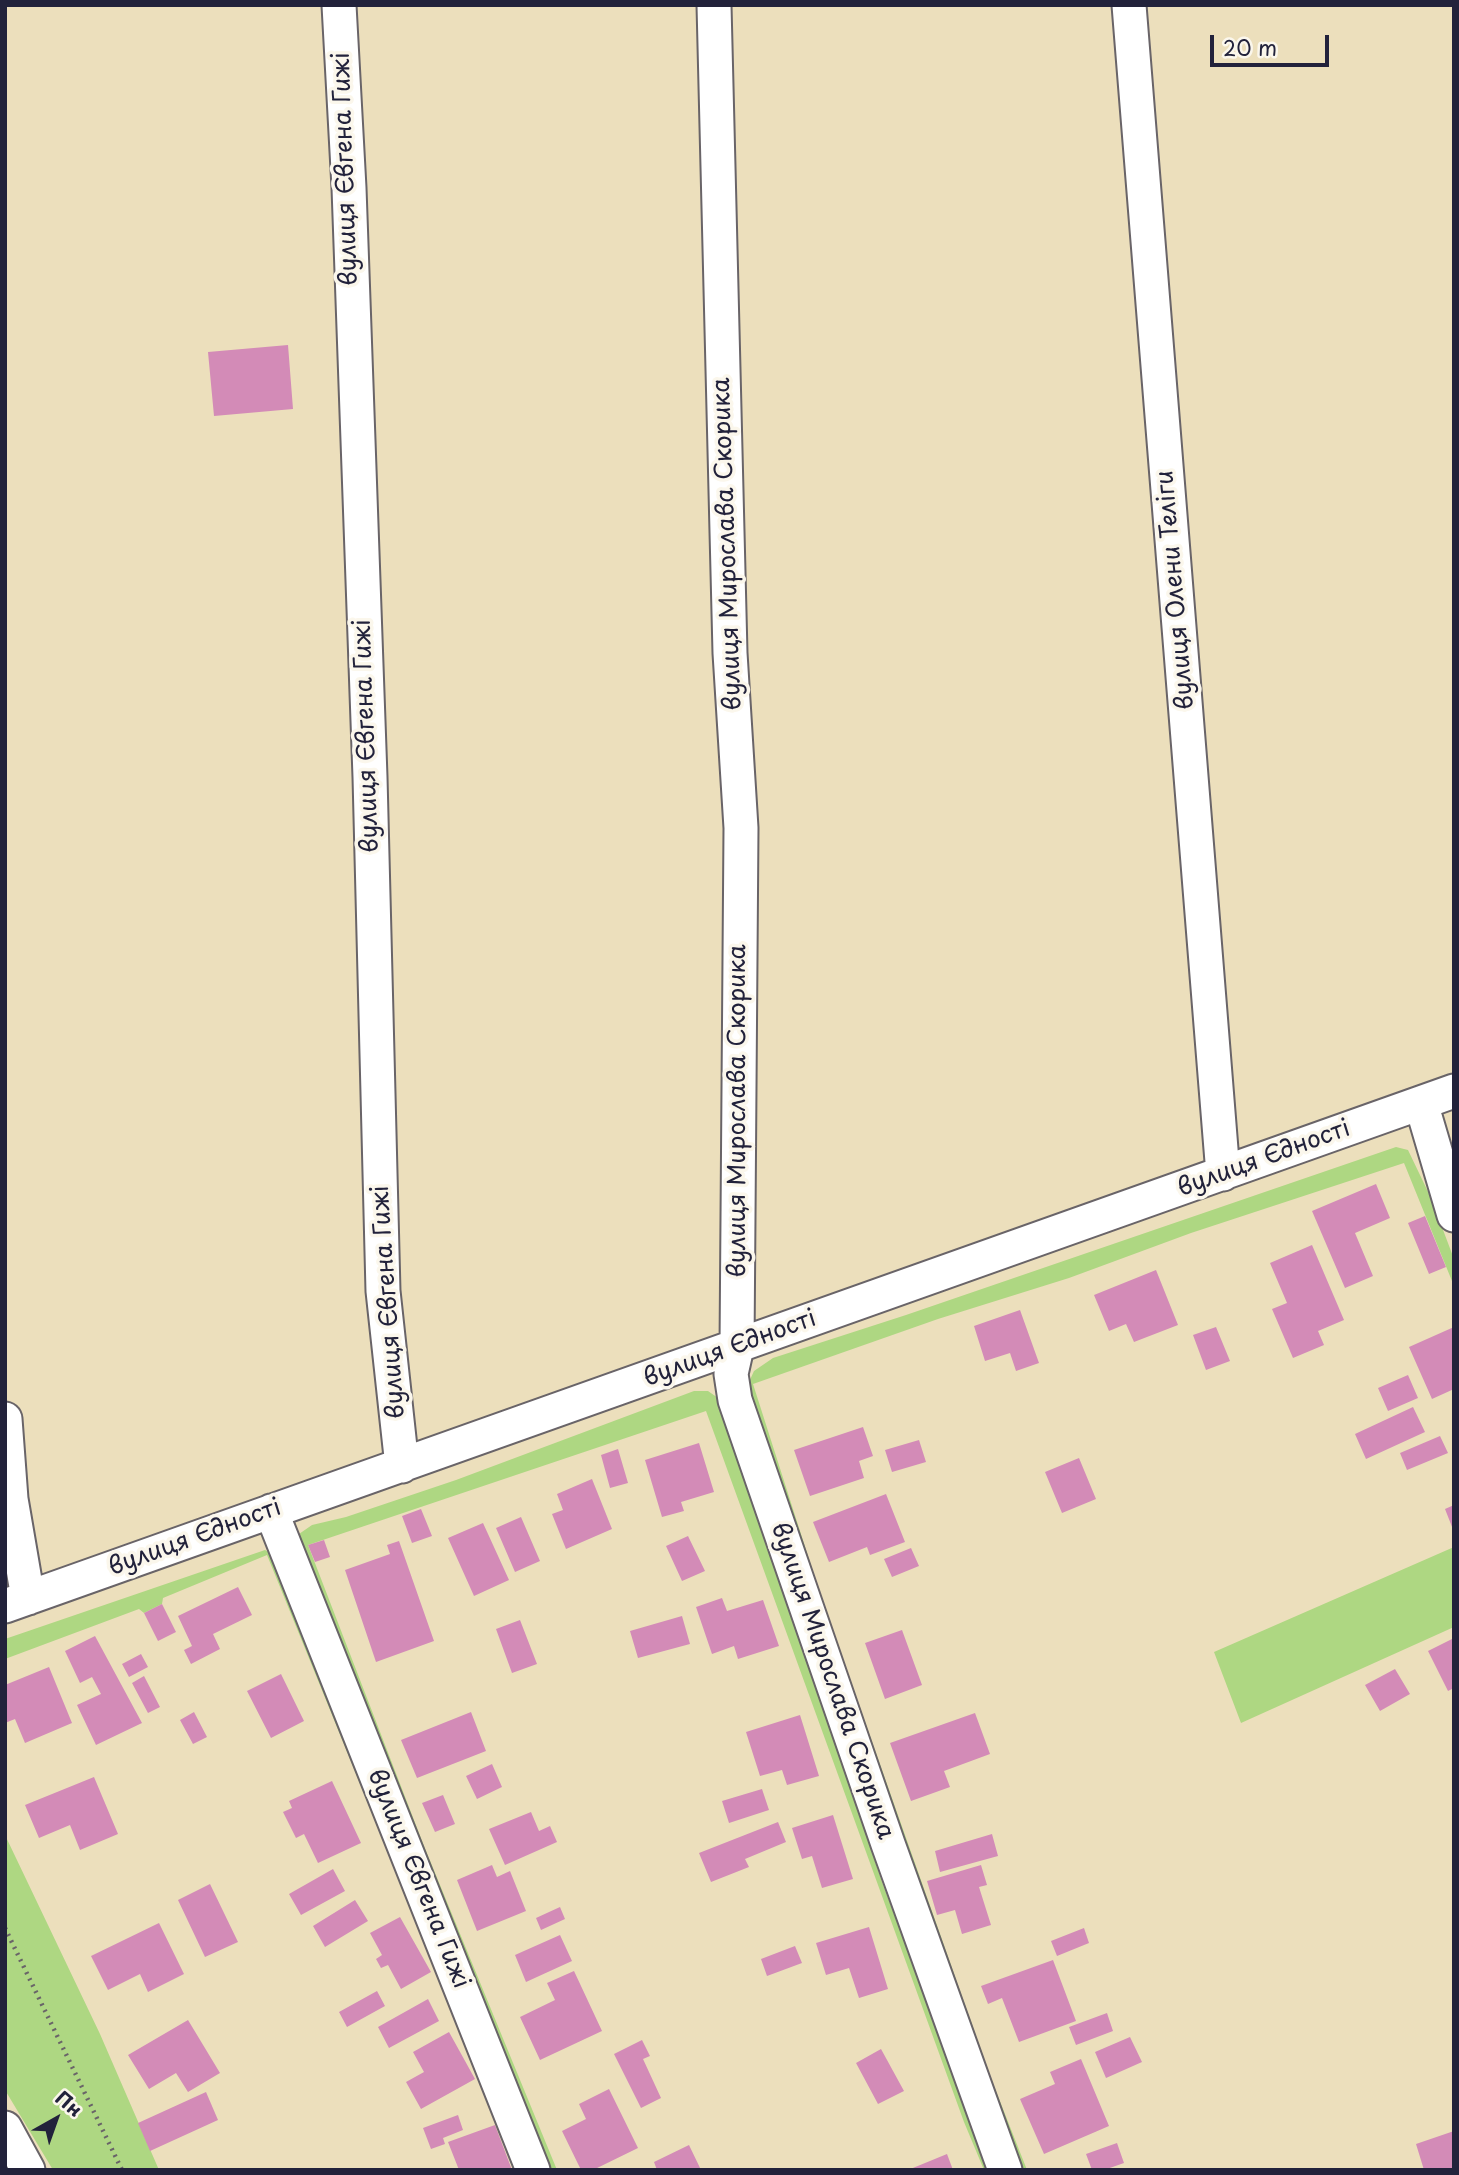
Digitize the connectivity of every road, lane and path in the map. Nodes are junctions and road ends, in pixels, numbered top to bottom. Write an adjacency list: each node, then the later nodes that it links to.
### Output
1 (339, 5): 10 (street, вулиця Євгена Гижі)
2 (714, 5): 8 (street, вулиця Мирослава Скорика)
3 (1129, 5): 6 (street, вулиця Олени Теліги)
4 (1454, 1091): 5 (street, вулиця Єдності)
5 (1421, 1103): 6 (street, вулиця Єдності); 7 (street)
6 (1223, 1174): 8 (street, вулиця Єдності)
7 (1454, 1215)
8 (737, 1347): 10 (street, вулиця Єдності); 18 (street, вулиця Мирослава Скорика)
9 (5, 1419): 12 (street)
10 (402, 1466): 11 (street, вулиця Єдності)
11 (271, 1511): 12 (street, вулиця Єдності); 17 (street, вулиця Євгена Гижі)
12 (17, 1602)
13 (5, 1928): 16 (path)
14 (5, 2128): 15 (street)
15 (28, 2170)
16 (122, 2170)
17 (533, 2170)
18 (1005, 2170)

